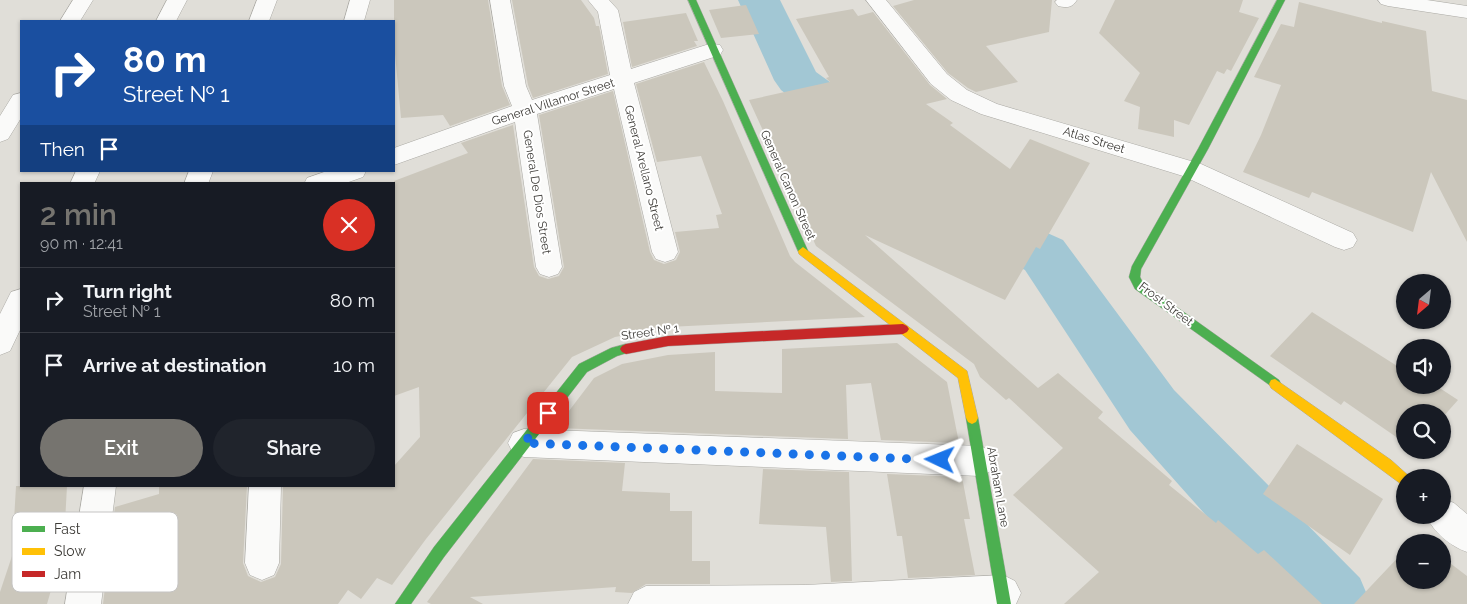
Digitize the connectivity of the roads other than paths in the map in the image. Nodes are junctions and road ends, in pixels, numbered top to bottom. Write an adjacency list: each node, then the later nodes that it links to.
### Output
1 (83, 0): 12 (street)
2 (177, 0): 13 (street)
3 (267, 0): 14 (street)
4 (360, 0): 15 (street)
5 (500, 0): 19 (street, General De Dios Street)
6 (598, 0): 17 (street, General Arellano Street)
7 (692, 0): 16 (street, General Canon Street)
8 (876, 0): 22 (street, Atlas Street)
9 (1281, 0): 22 (street, Frost Street)
10 (1388, 0): 11 (street)
11 (1467, 12)
12 (71, 20)
13 (167, 20)
14 (259, 20)
15 (354, 20)
16 (713, 50): 17 (street, General Villamor Street); 31 (street, General Canon Street)
17 (622, 80): 19 (street, General Villamor Street); 26 (street, General Arellano Street)
18 (20, 102): 20 (street)
19 (525, 110): 21 (street, General Villamor Street); 27 (street, General De Dios Street)
20 (0, 134)
21 (395, 157)
22 (1192, 170): 25 (street, Atlas Street); 36 (street, Frost Street)
23 (351, 172): 24 (street)
24 (322, 182)
25 (1344, 240)
26 (665, 252)
27 (549, 267)
28 (20, 288): 29 (street)
29 (0, 295)
30 (20, 302): 32 (street)
31 (903, 329): 33 (street, General Canon Street); 34 (street, Street № 1)
32 (0, 343)
33 (963, 375): 35 (street, Abraham Lane)
34 (524, 443): 35 (street); 44 (street, Street № 1)
35 (980, 461): 43 (street, Abraham Lane)
36 (1396, 473)
37 (100, 487): 39 (street)
38 (265, 487): 42 (street)
39 (96, 512)
40 (1451, 522): 41 (street)
41 (1467, 536)
42 (262, 563)
43 (1004, 598): 45 (street)
44 (402, 604)
45 (646, 604)

